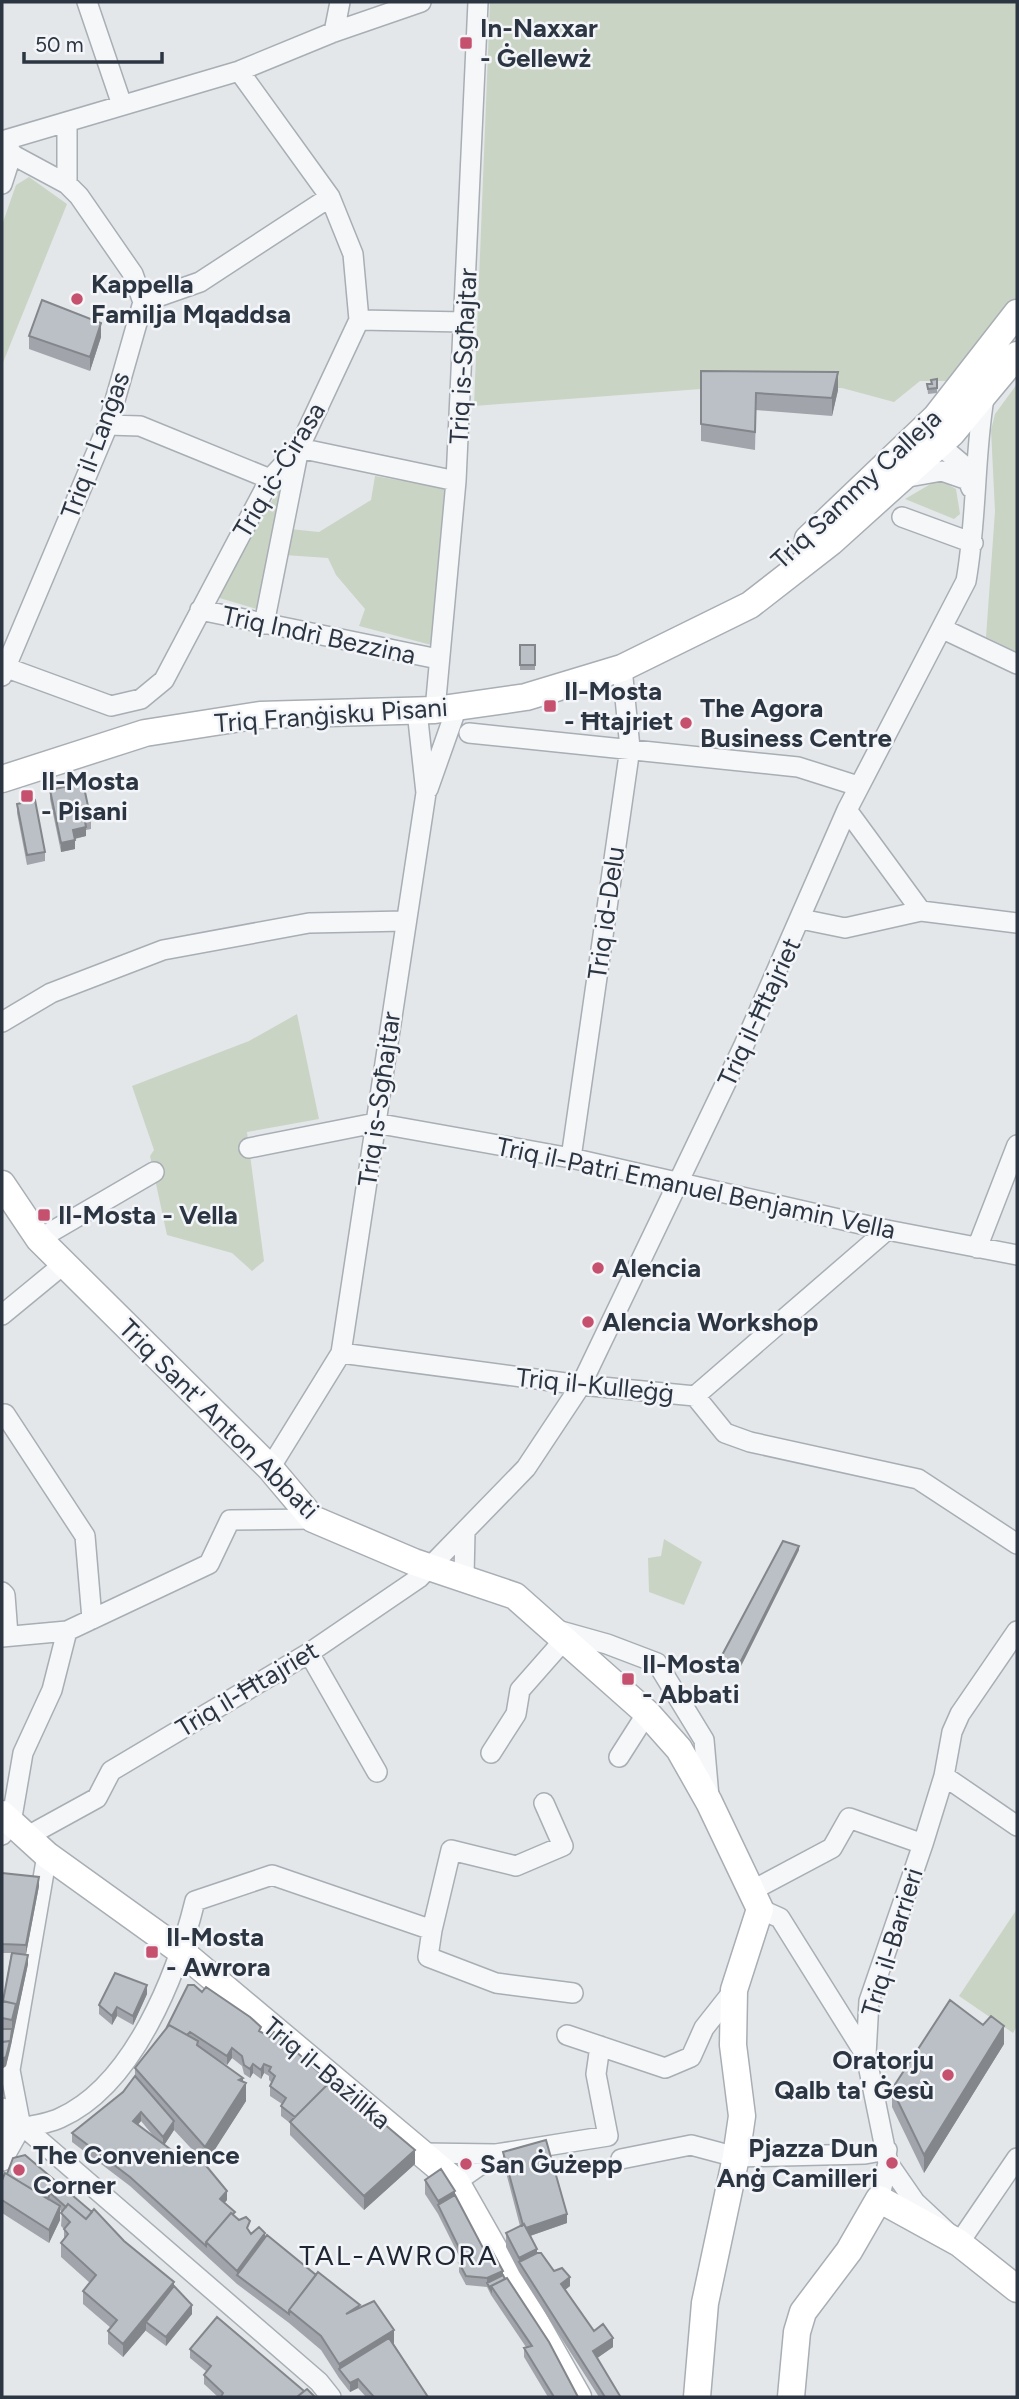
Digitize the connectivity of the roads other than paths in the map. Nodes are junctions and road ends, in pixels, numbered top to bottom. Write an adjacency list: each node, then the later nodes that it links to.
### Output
1 (87, 2): 7 (street)
2 (340, 2): 5 (street)
3 (421, 2): 5 (street)
4 (478, 2): 16 (street, Triq is-Sgħajtar)
5 (334, 32): 6 (street)
6 (239, 71): 7 (street); 12 (street)
7 (122, 105): 8 (street)
8 (67, 122): 9 (street); 11 (street)
9 (5, 148): 10 (street); 11 (street)
10 (2, 184)
11 (67, 184): 13 (street)
12 (330, 197): 13 (street); 15 (street)
13 (143, 302): 19 (street, Triq il-Lanġas)
14 (1017, 313): 20 (street, Triq Sammy Calleja)
15 (359, 320): 16 (street); 21 (street, Triq iċ-Ċirasa)
16 (465, 322): 25 (street, Triq is-Sgħajtar)
17 (1017, 355): 18 (street, Triq Sammy Calleja)
18 (984, 398): 20 (street, Triq Sammy Calleja); 22 (street, Triq il-Ħtajriet)
19 (108, 425): 24 (street); 35 (street, Triq il-Lanġas)
20 (938, 431): 22 (street, Triq il-Ħtajriet); 23 (street, Triq Sammy Calleja); 29 (street, Triq Sammy Calleja)
21 (299, 448): 24 (street, Triq iċ-Ċirasa); 25 (street); 30 (street)
22 (972, 476): 23 (street); 27 (street, Triq il-Ħtajriet)
23 (903, 478): 29 (street, Triq Sammy Calleja)
24 (270, 479): 28 (street, Triq iċ-Ċirasa)
25 (456, 481): 32 (street, Triq is-Sgħajtar)
26 (902, 517): 27 (street)
27 (973, 543): 31 (street, Triq il-Ħtajriet)
28 (200, 610): 30 (street, Triq Indrì Bezzina); 35 (street, Triq iċ-Ċirasa)
29 (712, 623): 34 (street, Triq Sammy Calleja)
30 (264, 624): 32 (street, Triq Indrì Bezzina)
31 (943, 629): 33 (street); 40 (street, Triq il-Ħtajriet)
32 (438, 659): 36 (street, Triq is-Sgħajtar)
33 (1017, 664)
34 (622, 668): 36 (street, Triq Franġisku Pisani); 38 (street, Triq id-Delu)
35 (3, 670)
36 (436, 709): 39 (street, Triq Franġisku Pisani); 41 (street, Triq is-Sgħajtar); 41 (street)
37 (469, 733): 38 (street)
38 (629, 748): 40 (street); 51 (street, Triq id-Delu)
39 (2, 779)
40 (858, 786): 42 (street, Triq il-Ħtajriet)
41 (426, 793): 46 (street, Triq is-Sgħajtar)
42 (847, 810): 43 (street); 45 (street, Triq il-Ħtajriet)
43 (921, 911): 44 (street); 45 (street)
44 (1016, 918)
45 (801, 919): 53 (street, Triq il-Ħtajriet)
46 (405, 920): 47 (street); 48 (street, Triq is-Sgħajtar)
47 (2, 1022)
48 (375, 1123): 50 (street); 51 (street, Triq il-Patri Emanuel Benjamin Vella); 61 (street, Triq is-Sgħajtar)
49 (1017, 1145): 57 (street)
50 (249, 1148)
51 (571, 1158): 53 (street, Triq il-Patri Emanuel Benjamin Vella)
52 (154, 1171): 56 (street)
53 (679, 1183): 55 (street, Triq il-Patri Emanuel Benjamin Vella); 62 (street, Triq il-Ħtajriet)
54 (2, 1184): 56 (street, Triq Sant' Anton Abbati)
55 (887, 1230): 57 (street, Triq il-Patri Emanuel Benjamin Vella); 63 (street)
56 (39, 1239): 59 (street, Triq Sant' Anton Abbati)
57 (977, 1248): 58 (street, Triq il-Patri Emanuel Benjamin Vella)
58 (1017, 1255)
59 (64, 1264): 60 (street); 65 (street, Triq Sant' Anton Abbati)
60 (2, 1315)
61 (341, 1353): 62 (street, Triq il-Kulleġġ); 65 (street, Triq is-Sgħajtar)
62 (581, 1385): 63 (street, Triq il-Kulleġġ); 66 (street, Triq il-Ħtajriet)
63 (695, 1396): 69 (street, Triq il-Kulleġġ)
64 (5, 1414): 73 (street)
65 (270, 1468): 67 (street, Triq Sant' Anton Abbati)
66 (492, 1502): 68 (street, Triq il-Ħtajriet); 70 (street, Triq il-Ħtajriet)
67 (313, 1518): 70 (street, Triq Sant' Anton Abbati); 73 (street)
68 (465, 1532): 70 (street, Triq il-Ħtajriet); 71 (street)
69 (1017, 1544)
70 (424, 1565): 71 (street, Triq Sant' Anton Abbati); 78 (street, Triq il-Ħtajriet)
71 (464, 1576): 76 (street, Triq Sant' Anton Abbati)
72 (2, 1592): 77 (street)
73 (92, 1619): 74 (street)
74 (67, 1631): 77 (street); 87 (street)
75 (1017, 1631): 83 (street, Triq il-Barrieri)
76 (560, 1635): 79 (street, Triq Sant' Anton Abbati); 80 (street); 84 (street, Triq Sant' Anton Abbati)
77 (5, 1636)
78 (309, 1653): 82 (street); 87 (street, Triq il-Ħtajriet)
79 (647, 1713): 81 (street); 84 (street, Triq Sant' Anton Abbati)
80 (491, 1753)
81 (619, 1757)
82 (377, 1772)
83 (944, 1776): 86 (street); 88 (street, Triq il-Barrieri)
84 (709, 1802): 90 (street, Triq Sant' Anton Abbati)
85 (544, 1803): 91 (street)
86 (1017, 1826)
87 (10, 1827): 89 (street, Triq il-Bażilika)
88 (923, 1844): 90 (street); 97 (street, Triq il-Barrieri)
89 (47, 1855): 92 (street, Triq il-Bażilika); 99 (street)
90 (757, 1900): 93 (street); 97 (street, Triq Sant' Anton Abbati)
91 (432, 1930): 92 (street); 94 (street)
92 (182, 1952): 99 (street); 100 (street, Triq il-Bażilika)
93 (734, 1990): 96 (street); 102 (street)
94 (573, 1993)
95 (567, 2035): 96 (street)
96 (600, 2046): 101 (street)
97 (866, 2055): 103 (street, Triq il-Barrieri)
98 (2, 2108): 99 (street)
99 (11, 2129): 106 (street); 111 (street)
100 (422, 2153): 101 (street); 107 (street, Triq il-Bażilika)
101 (496, 2154): 107 (street)
102 (736, 2157): 103 (street); 105 (street); 113 (street)
103 (887, 2157): 108 (street); 109 (street)
104 (1017, 2158): 109 (street)
105 (621, 2159)
106 (2, 2161)
107 (456, 2182): 112 (street, Triq il-Bażilika)
108 (879, 2199): 109 (street); 114 (street)
109 (959, 2243): 110 (street)
110 (1017, 2289)
111 (331, 2397)
112 (578, 2397)
113 (697, 2397)
114 (791, 2397)

